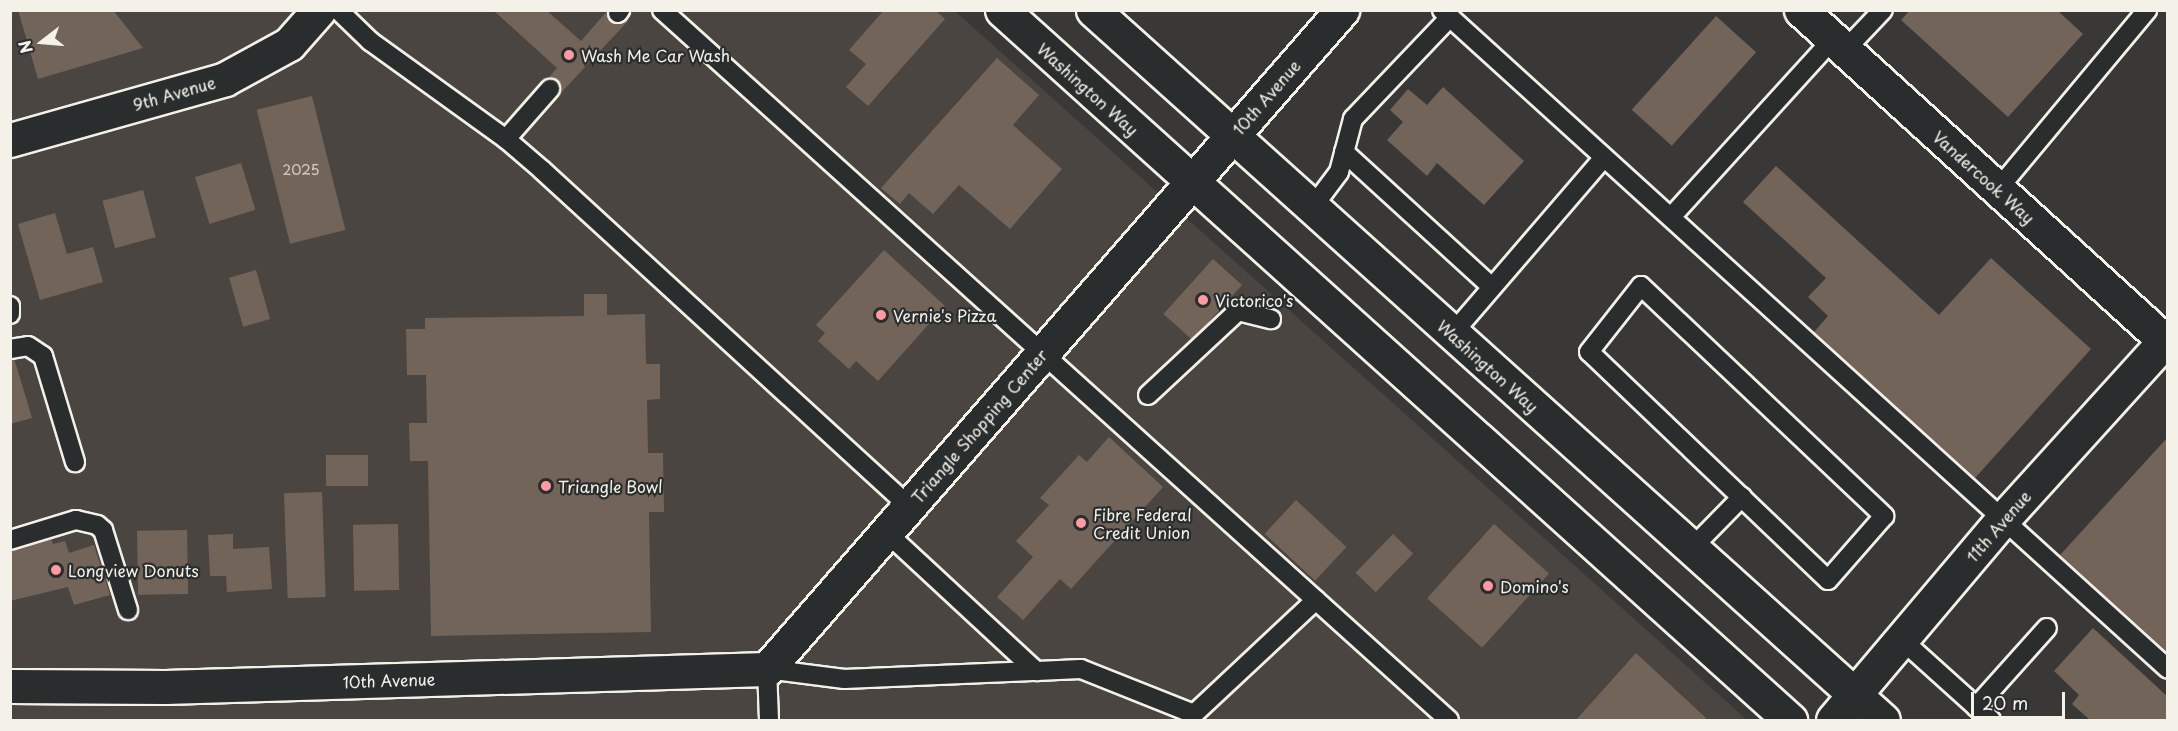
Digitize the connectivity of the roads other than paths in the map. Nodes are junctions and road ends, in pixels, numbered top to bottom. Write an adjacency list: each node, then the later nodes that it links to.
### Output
1 (319, 10): 15 (street, 9th Avenue)
2 (338, 10): 14 (lane)
3 (662, 10): 29 (lane)
4 (1002, 10): 18 (street, Washington Way)
5 (1093, 10): 13 (street, Washington Way)
6 (1342, 10): 13 (street, 10th Avenue)
7 (1801, 10): 11 (street, Vandercook Way)
8 (1883, 10): 11 (lane)
9 (2147, 10): 19 (lane)
10 (1446, 14): 16 (lane); 17 (lane)
11 (1839, 45): 19 (street, Vandercook Way); 21 (lane)
12 (550, 89): 14 (lane)
13 (1232, 136): 18 (street, 10th Avenue); 20 (street, Washington Way)
14 (506, 139): 33 (lane)
15 (10, 140)
16 (1344, 152): 20 (lane); 22 (lane)
17 (1604, 157): 21 (lane); 22 (lane)
18 (1191, 183): 29 (street, Triangle Shopping Center); 50 (street, Washington Way)
19 (1998, 189): 27 (street, Vandercook Way)
20 (1312, 208): 26 (street, Washington Way)
21 (1671, 217): 34 (lane)
22 (1492, 287): 26 (lane)
23 (10, 306): 24 (lane)
24 (10, 314)
25 (1270, 319): 30 (lane)
26 (1452, 334): 37 (street, Washington Way)
27 (2166, 340): 34 (street, 11th Avenue)
28 (10, 349): 31 (lane)
29 (1041, 354): 33 (street, Triangle Shopping Center); 38 (lane)
30 (1148, 395)
31 (75, 462)
32 (1742, 497): 32 (lane); 37 (lane)
33 (909, 506): 35 (street, Triangle Shopping Center)
34 (2004, 518): 41 (street, 11th Avenue); 43 (lane)
35 (886, 532): 42 (street, Triangle Shopping Center); 44 (lane)
36 (10, 540): 39 (lane)
37 (1691, 549): 46 (street, Washington Way)
38 (1316, 600): 44 (lane); 49 (lane)
39 (128, 610)
40 (2047, 628): 47 (lane)
41 (1901, 639): 46 (street, 11th Avenue); 47 (lane)
42 (767, 669): 44 (lane); 45 (street, 10th Avenue); 48 (lane)
43 (2168, 669)
44 (1035, 671)
45 (10, 686)
46 (1854, 695): 51 (street, 11th Avenue); 52 (street, Washington Way)
47 (1976, 707): 53 (lane)
48 (769, 720)
49 (1449, 720)
50 (1790, 720)
51 (1833, 720)
52 (1883, 720)
53 (1991, 720)

